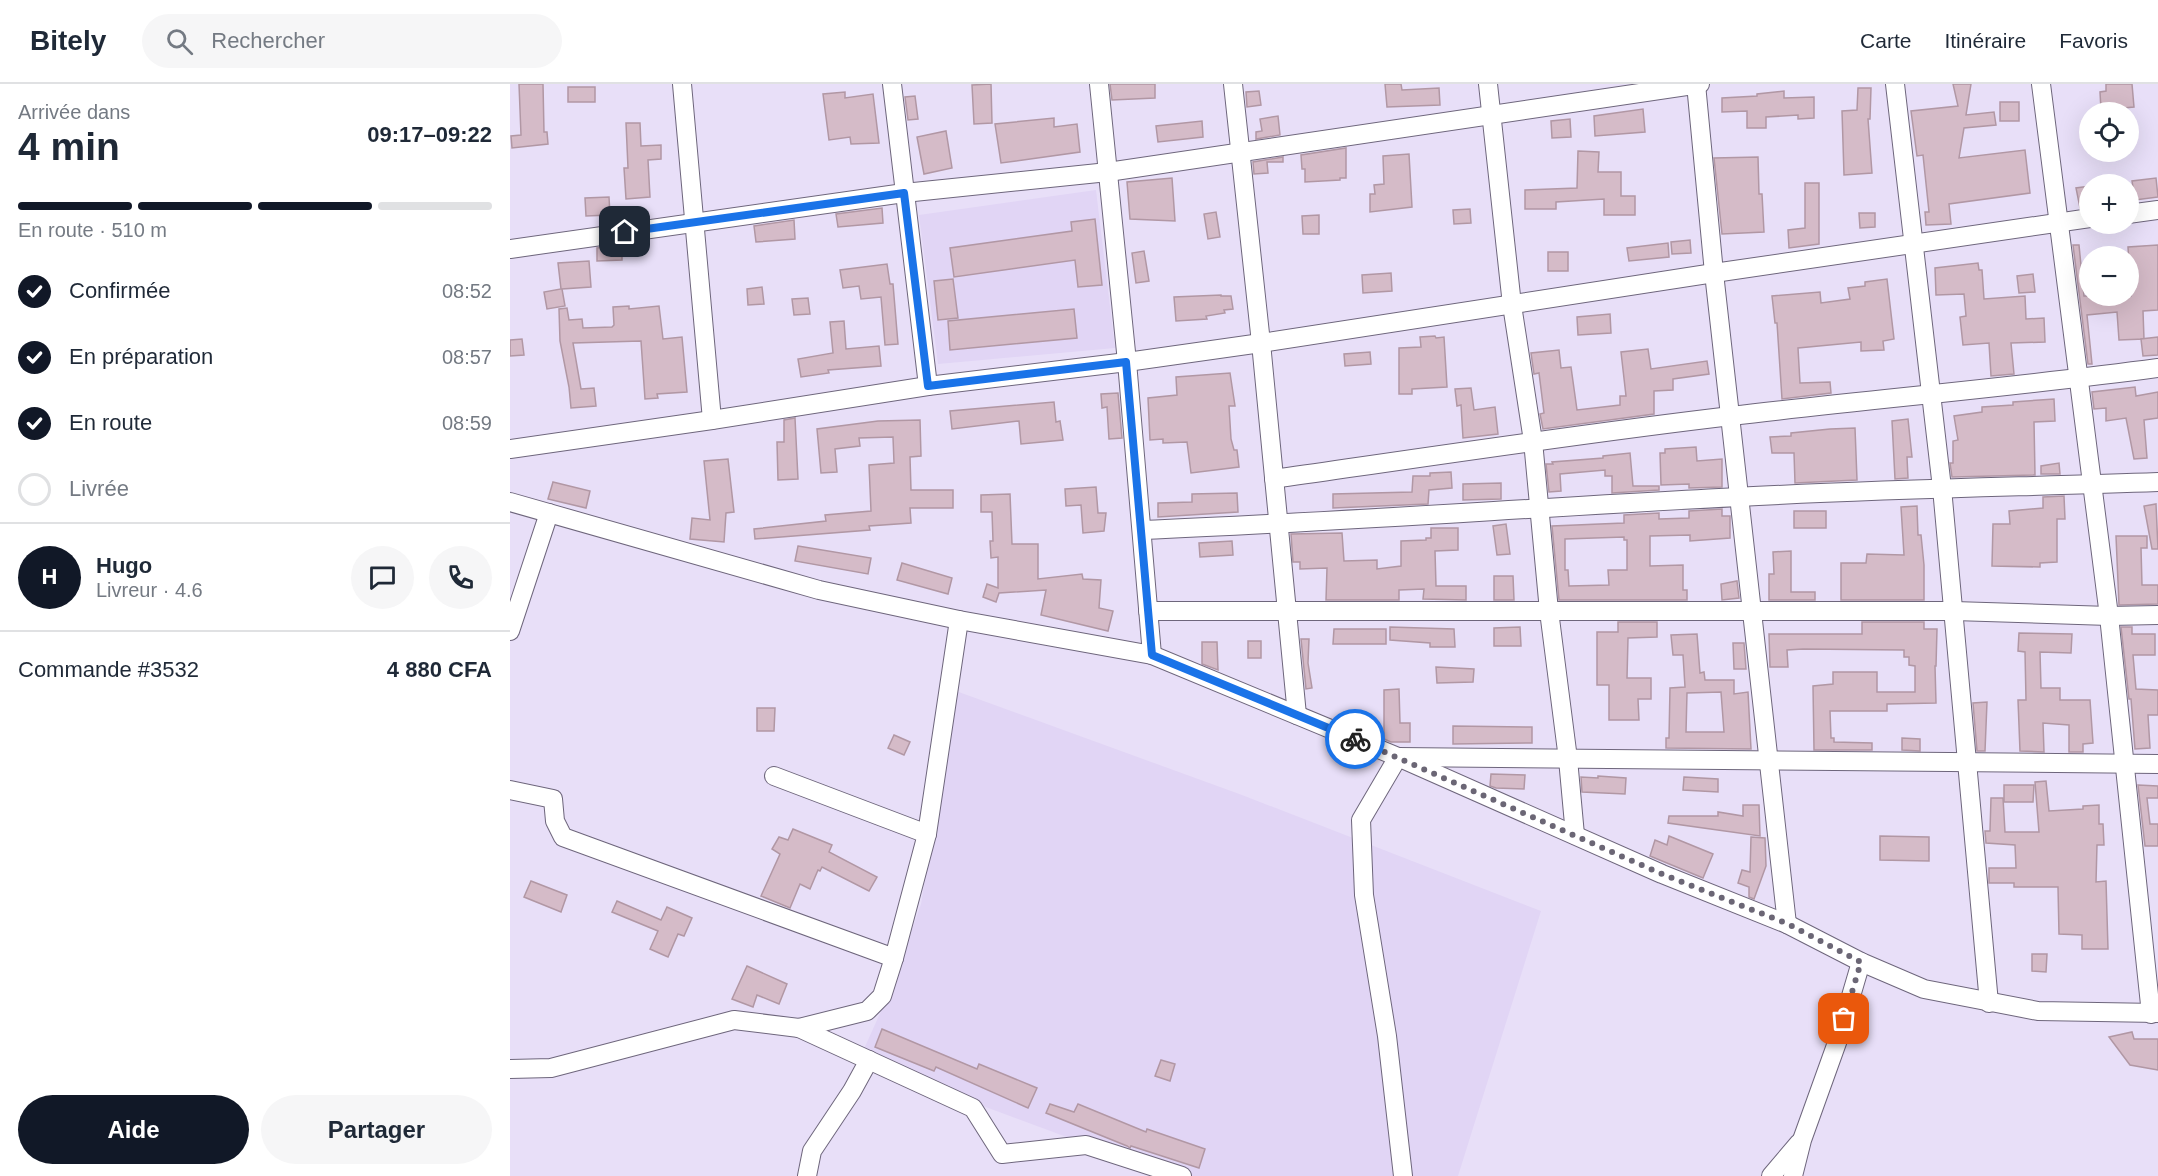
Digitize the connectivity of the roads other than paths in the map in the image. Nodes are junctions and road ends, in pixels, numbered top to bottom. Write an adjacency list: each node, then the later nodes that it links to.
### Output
1 (682, 84): 16 (street)
2 (892, 84): 12 (street)
3 (1099, 84): 11 (street)
4 (1233, 84): 10 (street)
5 (1488, 84): 9 (street)
6 (1697, 84): 9 (street); 20 (street)
7 (1895, 84): 18 (street)
8 (2041, 84): 17 (street)
9 (1492, 114): 10 (street); 21 (street)
10 (1240, 153): 11 (street); 22 (street)
11 (1108, 172): 12 (street); 23 (street)
12 (904, 193): 16 (street); 26 (street)
13 (2158, 210): 14 (street)
14 (2139, 213)
15 (2079, 219): 17 (street)
16 (694, 222): 19 (street); 29 (street)
17 (2058, 222): 18 (street); 25 (street)
18 (1914, 245): 20 (street); 27 (street)
19 (510, 249)
20 (1714, 273): 21 (street); 28 (street)
21 (1512, 305): 22 (street); 30 (street)
22 (1262, 343): 23 (street); 32 (street)
23 (1126, 362): 26 (street); 41 (street)
24 (2158, 368): 25 (street)
25 (2078, 379): 27 (street); 34 (street)
26 (928, 386): 29 (street)
27 (1933, 394): 28 (street); 35 (street)
28 (1730, 416): 30 (street); 36 (street)
29 (712, 420): 31 (street)
30 (1533, 441): 32 (street); 38 (street)
31 (510, 449)
32 (1274, 479): 40 (street)
33 (2158, 482): 34 (street)
34 (2091, 485): 35 (street); 48 (street)
35 (1942, 488): 36 (street); 45 (street)
36 (1739, 496): 38 (street); 46 (street)
37 (510, 502): 39 (street)
38 (1540, 509): 40 (street); 44 (street)
39 (549, 513): 49 (street); 50 (street)
40 (1279, 525): 41 (street); 42 (street)
41 (1142, 530): 43 (street)
42 (1288, 610): 43 (street); 44 (street); 52 (street)
43 (1148, 611): 51 (street)
44 (1549, 611): 46 (street); 54 (street)
45 (1954, 611): 46 (street); 48 (street); 56 (street)
46 (1752, 612): 55 (street)
47 (2158, 615): 48 (street)
48 (2109, 616): 57 (street)
49 (959, 620): 51 (street); 61 (street)
50 (510, 631)
51 (1152, 655): 52 (street)
52 (1297, 716): 53 (street)
53 (1398, 757): 54 (street); 62 (street); 74 (street)
54 (1568, 759): 55 (street); 62 (street)
55 (1769, 760): 56 (street); 63 (street)
56 (1967, 764): 57 (street); 66 (street)
57 (2125, 764): 58 (street); 67 (street)
58 (2158, 764)
59 (774, 776): 61 (street)
60 (510, 790): 64 (street)
61 (927, 834): 64 (street)
62 (1575, 835): 63 (street)
63 (1788, 924): 65 (street)
64 (894, 958): 68 (street)
65 (1861, 962): 66 (street); 71 (street)
66 (1989, 1003): 67 (street)
67 (2155, 1013)
68 (799, 1028): 69 (street); 70 (street)
69 (869, 1060): 72 (street); 73 (street)
70 (510, 1069)
71 (1802, 1140): 75 (street); 76 (street); 77 (street)
72 (807, 1176)
73 (1182, 1176)
74 (1404, 1176)
75 (1771, 1176)
76 (1793, 1176)
77 (1807, 1176)

